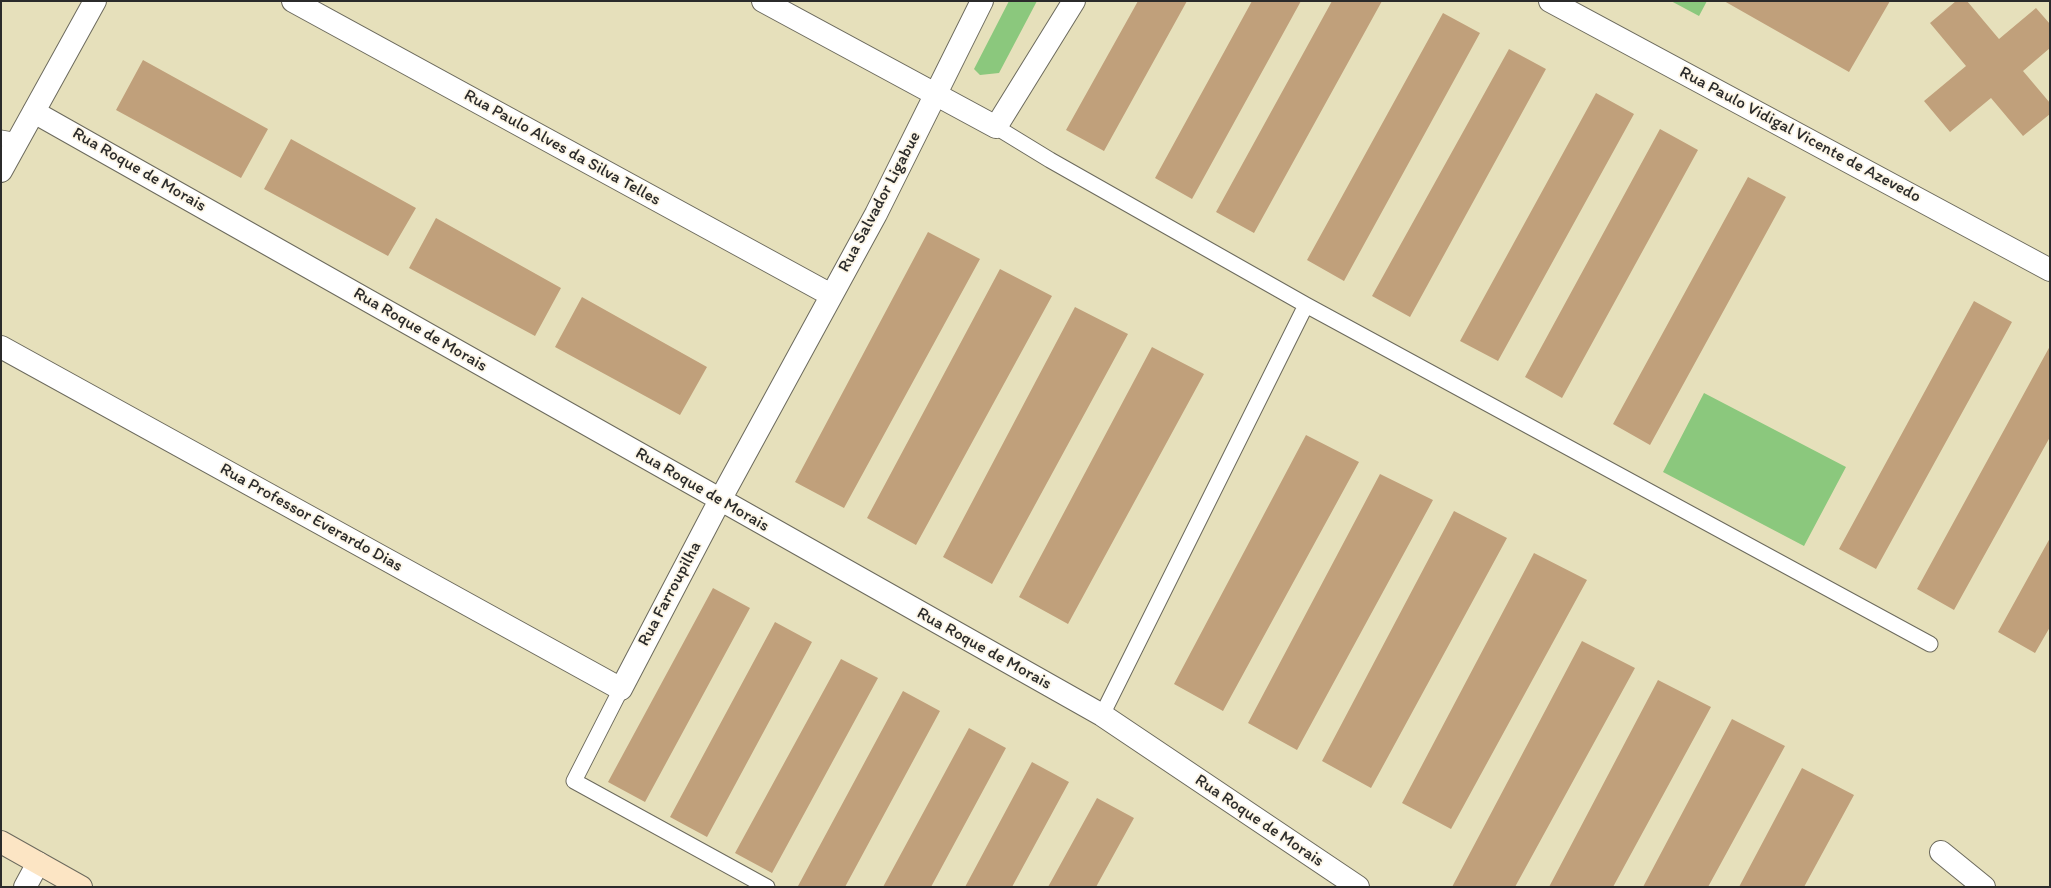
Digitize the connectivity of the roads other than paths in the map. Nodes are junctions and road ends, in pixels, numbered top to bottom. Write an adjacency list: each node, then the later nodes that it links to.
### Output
1 (95, 1): 8 (street)
2 (293, 1): 13 (street, Rua Paulo Alves da Silva Telles)
3 (763, 1): 7 (street)
4 (982, 1): 7 (street, Rua Salvador Ligabue)
5 (1074, 1): 9 (street)
6 (1550, 1): 12 (street, Rua Paulo Vidigal Vicente de Azevedo)
7 (935, 94): 9 (street); 13 (street, Rua Salvador Ligabue)
8 (34, 112): 10 (street); 16 (street, Rua Roque de Morais)
9 (996, 127): 14 (lane)
10 (9, 140): 11 (street)
11 (1, 171)
12 (2050, 270)
13 (831, 295): 16 (street, Rua Salvador Ligabue)
14 (1306, 305): 17 (lane); 19 (lane)
15 (1, 347): 18 (street, Rua Professor Everardo Dias)
16 (720, 500): 18 (street, Rua Farroupilha); 19 (street, Rua Roque de Morais)
17 (1930, 644)
18 (621, 689): 25 (lane)
19 (1102, 715): 26 (street, Rua Roque de Morais)
20 (1, 842): 22 (main road)
21 (1941, 852): 27 (street)
22 (38, 863): 23 (street); 24 (main road)
23 (24, 887)
24 (81, 887)
25 (767, 887)
26 (1358, 887)
27 (1984, 887)

